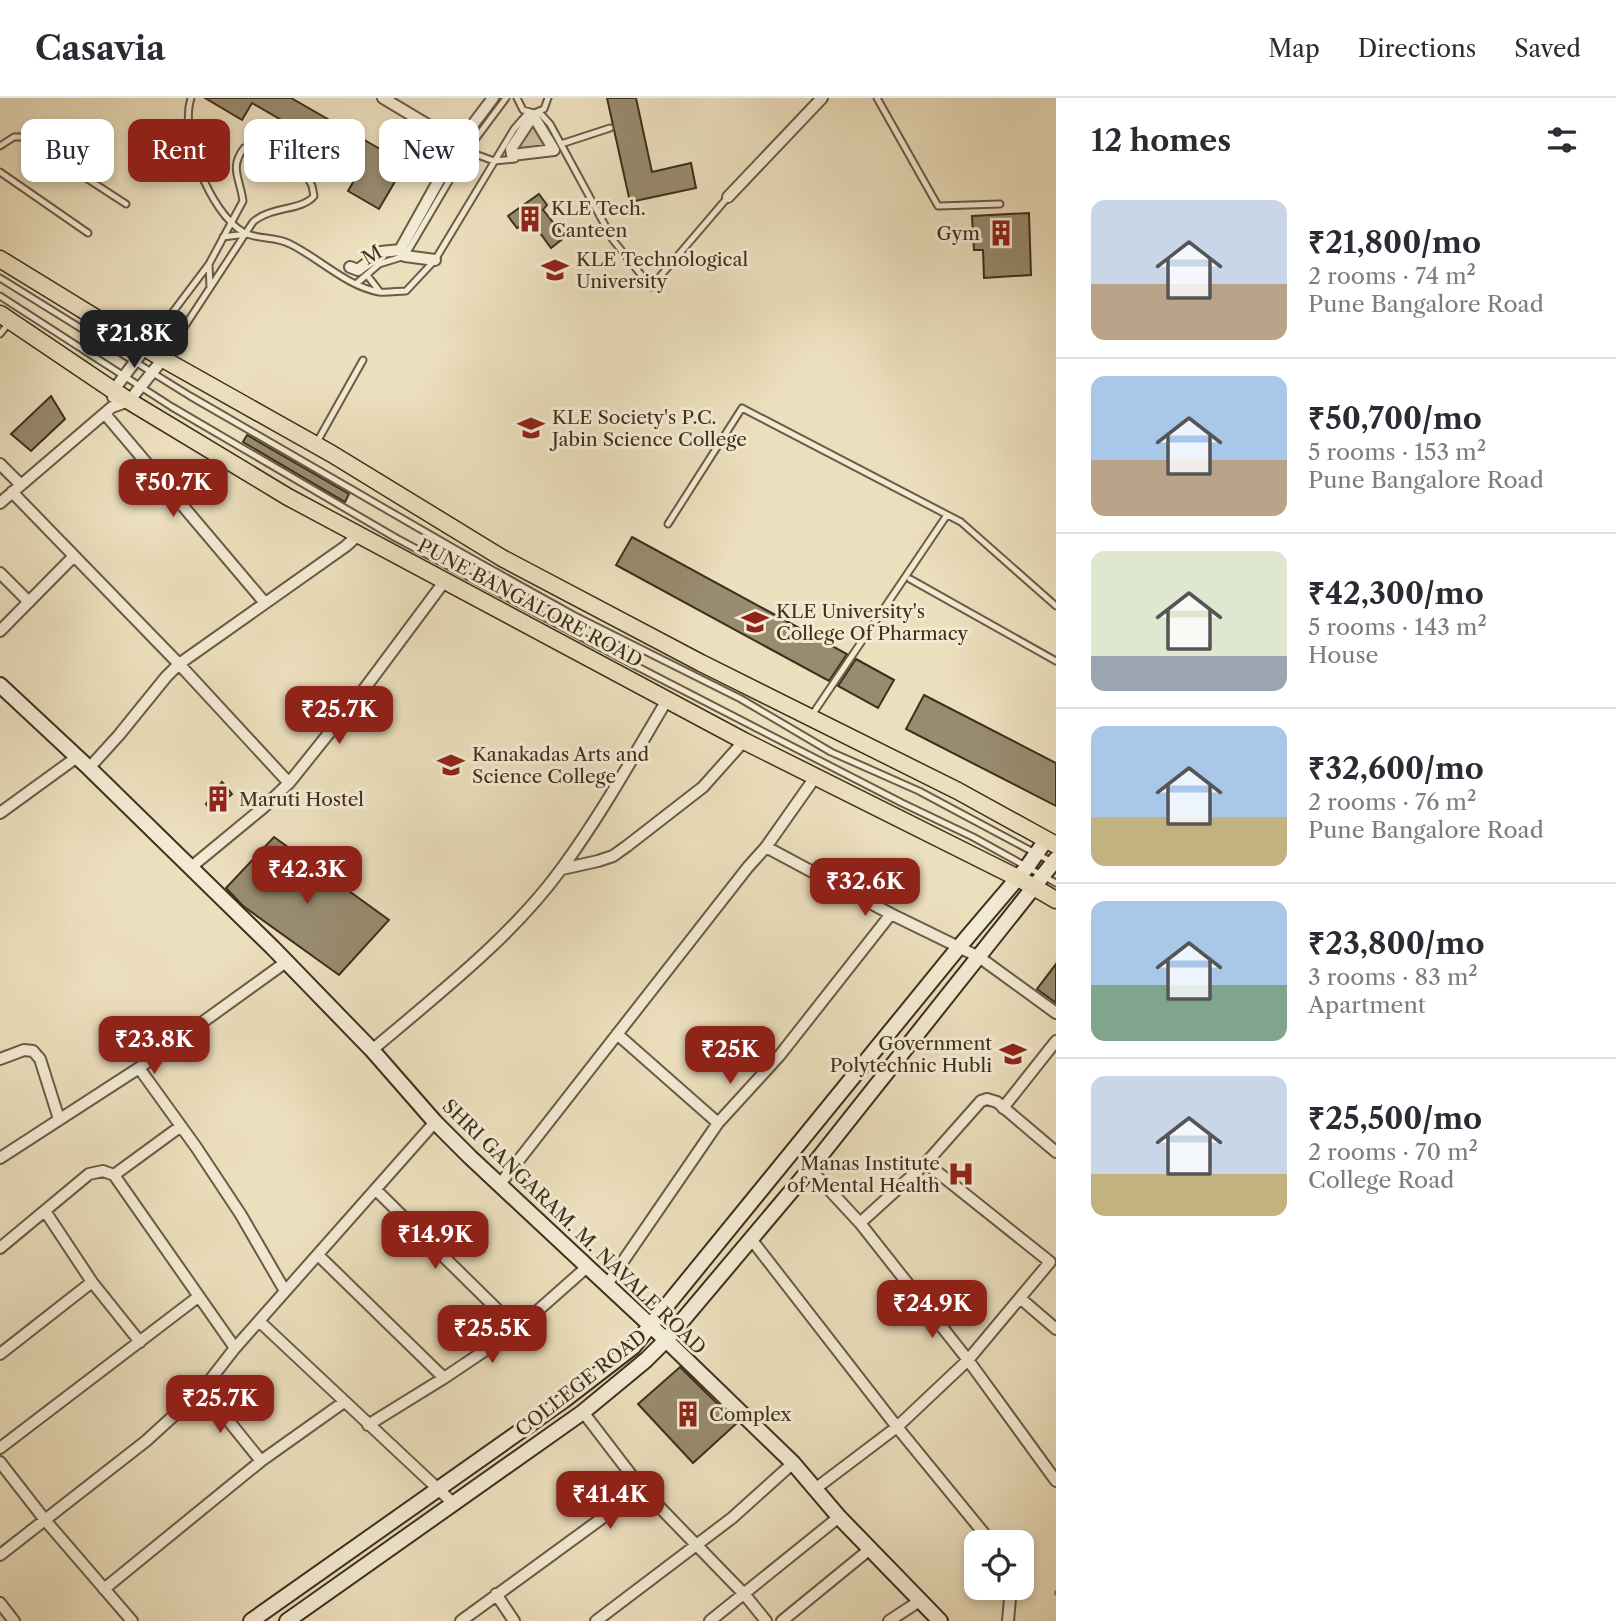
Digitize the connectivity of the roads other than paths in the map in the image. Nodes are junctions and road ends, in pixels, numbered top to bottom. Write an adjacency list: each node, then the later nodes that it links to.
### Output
1 (191, 98): 25 (lane)
2 (383, 98): 11 (street)
3 (493, 98): 12 (street)
4 (506, 98): 14 (lane)
5 (517, 98): 10 (lane)
6 (548, 98): 9 (lane)
7 (822, 98): 22 (street)
8 (877, 98): 24 (lane)
9 (539, 112): 10 (lane); 15 (lane)
10 (528, 113): 19 (lane)
11 (417, 119)
12 (479, 121)
13 (610, 128): 15 (lane)
14 (479, 129)
15 (561, 144): 18 (lane)
16 (0, 146): 23 (lane)
17 (479, 154): 19 (lane)
18 (566, 154): 19 (lane); 22 (lane)
19 (494, 161): 31 (lane)
20 (0, 172): 26 (lane)
21 (443, 182): 29 (street)
22 (728, 197)
23 (126, 204)
24 (1000, 204)
25 (231, 223): 27 (lane); 27 (lane); 28 (lane)
26 (88, 233)
27 (246, 234): 28 (lane); 36 (lane); 37 (lane)
28 (223, 237): 32 (lane)
29 (403, 253): 31 (street); 33 (street); 34 (lane, M)
30 (0, 259): 42 (main road, PUNE BANGALORE ROAD)
31 (435, 260): 38 (lane)
32 (209, 264): 37 (lane); 42 (lane)
33 (350, 267)
34 (367, 275): 36 (lane, M); 38 (lane)
35 (0, 278): 45 (lane)
36 (356, 284): 38 (lane)
37 (210, 288): 43 (lane)
38 (380, 292)
39 (0, 296): 47 (lane)
40 (6, 317): 41 (lane); 50 (main road, PUNE BANGALORE ROAD)
41 (0, 334)
42 (146, 347): 43 (main road, PUNE BANGALORE ROAD); 45 (street)
43 (163, 359): 46 (street); 51 (main road, PUNE BANGALORE ROAD)
44 (363, 360): 51 (lane)
45 (135, 361): 46 (lane); 47 (street)
46 (152, 372): 48 (street); 77 (lane)
47 (124, 376): 48 (lane); 50 (street)
48 (140, 387): 49 (street); 82 (lane)
49 (128, 401): 50 (main road, PUNE BANGALORE ROAD); 57 (main road, PUNE BANGALORE ROAD)
50 (110, 404): 53 (street); 63 (street)
51 (316, 445): 70 (main road, PUNE BANGALORE ROAD)
52 (0, 464): 53 (street)
53 (17, 488): 54 (street); 58 (street)
54 (0, 503)
55 (947, 515): 56 (lane); 64 (lane); 70 (lane)
56 (668, 524)
57 (359, 534): 61 (main road, PUNE BANGALORE ROAD); 63 (street)
58 (74, 556): 62 (street); 67 (street)
59 (0, 573): 62 (street)
60 (910, 579): 66 (lane)
61 (444, 582): 69 (main road, PUNE BANGALORE ROAD); 75 (street)
62 (29, 602): 65 (street)
63 (265, 603): 67 (street)
64 (1056, 606)
65 (0, 631)
66 (1056, 661)
67 (179, 664): 73 (street); 75 (street)
68 (2, 690): 72 (main road, SHRI GANGARAM. M. NAVALE ROAD)
69 (667, 700): 71 (main road, PUNE BANGALORE ROAD); 81 (street)
70 (811, 716): 77 (main road, PUNE BANGALORE ROAD)
71 (744, 741): 74 (main road, PUNE BANGALORE ROAD); 81 (street)
72 (77, 757): 73 (main road, SHRI GANGARAM. M. NAVALE ROAD); 76 (street)
73 (89, 768): 80 (main road, SHRI GANGARAM. M. NAVALE ROAD)
74 (816, 776): 78 (street); 82 (main road, PUNE BANGALORE ROAD)
75 (289, 782): 80 (street)
76 (0, 813)
77 (1046, 846): 79 (lane); 82 (main road, COLLEGE ROAD)
78 (766, 847): 85 (street); 90 (street)
79 (1055, 862): 83 (main road, COLLEGE ROAD)
80 (190, 868): 88 (main road, SHRI GANGARAM. M. NAVALE ROAD)
81 (562, 869): 92 (street)
82 (1023, 872): 83 (main road, PUNE BANGALORE ROAD); 86 (main road, COLLEGE ROAD)
83 (1045, 882): 84 (main road, PUNE BANGALORE ROAD); 87 (main road, COLLEGE ROAD)
84 (1056, 900)
85 (891, 914): 86 (street); 98 (street)
86 (959, 947): 87 (street); 120 (main road, COLLEGE ROAD)
87 (979, 957): 89 (street); 103 (main road, COLLEGE ROAD)
88 (286, 962): 92 (main road, SHRI GANGARAM. M. NAVALE ROAD); 94 (street)
89 (1056, 1013)
90 (617, 1034): 98 (street); 105 (street)
91 (1056, 1041): 95 (street)
92 (372, 1050): 97 (main road, SHRI GANGARAM. M. NAVALE ROAD)
93 (0, 1059): 96 (street)
94 (139, 1068): 96 (street); 99 (street)
95 (1003, 1108): 100 (street); 102 (street)
96 (59, 1119): 101 (street)
97 (435, 1122): 105 (main road, SHRI GANGARAM. M. NAVALE ROAD); 106 (street)
98 (718, 1123): 115 (street)
99 (181, 1126): 104 (street); 116 (street)
100 (1056, 1152)
101 (0, 1158)
102 (926, 1163): 108 (street); 112 (street)
103 (810, 1168): 108 (street); 109 (main road, COLLEGE ROAD)
104 (114, 1175): 107 (street); 117 (street)
105 (500, 1185): 113 (main road, SHRI GANGARAM. M. NAVALE ROAD)
106 (376, 1190): 111 (street); 121 (street)
107 (45, 1211): 110 (street); 114 (street)
108 (860, 1223): 127 (street)
109 (751, 1238): 123 (main road, COLLEGE ROAD); 133 (street)
110 (0, 1248)
111 (318, 1255): 116 (street); 128 (street)
112 (1053, 1264): 118 (street)
113 (587, 1267): 115 (main road, SHRI GANGARAM. M. NAVALE ROAD); 121 (street)
114 (92, 1282): 124 (street); 126 (street)
115 (606, 1286): 120 (main road, SHRI GANGARAM. M. NAVALE ROAD)
116 (285, 1291): 119 (street)
117 (198, 1297): 124 (street); 125 (street)
118 (1020, 1298): 122 (street); 127 (street)
119 (260, 1322): 125 (street); 130 (street)
120 (650, 1326): 123 (main road, SHRI GANGARAM. M. NAVALE ROAD); 139 (main road, COLLEGE ROAD)
121 (517, 1329): 128 (street)
122 (1056, 1329)
123 (667, 1340): 131 (main road, COLLEGE ROAD); 137 (main road, SHRI GANGARAM. M. NAVALE ROAD)
124 (140, 1342): 134 (street)
125 (234, 1348): 129 (street)
126 (0, 1354)
127 (968, 1360): 133 (street); 138 (street)
128 (444, 1378): 132 (street)
129 (203, 1390): 135 (street); 144 (street)
130 (344, 1402): 132 (street); 135 (street)
131 (583, 1412): 140 (street); 142 (main road, COLLEGE ROAD)
132 (368, 1425): 139 (street)
133 (897, 1427): 141 (street); 145 (street)
134 (0, 1448)
135 (261, 1461): 149 (street)
136 (0, 1462): 144 (street)
137 (793, 1463): 141 (main road, SHRI GANGARAM. M. NAVALE ROAD); 146 (street)
138 (1056, 1481)
139 (439, 1489): 142 (street); 157 (main road, COLLEGE ROAD)
140 (642, 1489): 146 (street); 150 (street)
141 (815, 1489): 143 (main road, SHRI GANGARAM. M. NAVALE ROAD)
142 (453, 1503): 158 (main road, COLLEGE ROAD)
143 (839, 1517): 147 (main road, SHRI GANGARAM. M. NAVALE ROAD); 151 (street)
144 (44, 1520): 148 (street); 149 (street)
145 (981, 1530)
146 (695, 1545): 151 (street); 161 (street)
147 (870, 1549): 152 (main road, SHRI GANGARAM. M. NAVALE ROAD); 164 (street)
148 (0, 1555)
149 (104, 1589): 156 (street)
150 (496, 1594): 159 (street); 160 (street)
151 (745, 1595): 162 (street); 163 (street)
152 (921, 1600): 165 (street); 166 (main road, SHRI GANGARAM. M. NAVALE ROAD)
153 (1010, 1600): 167 (street)
154 (0, 1604): 155 (street)
155 (14, 1621)
156 (132, 1621)
157 (251, 1621)
158 (287, 1621)
159 (461, 1621)
160 (514, 1621)
161 (596, 1621)
162 (710, 1621)
163 (766, 1621)
164 (782, 1621)
165 (889, 1621)
166 (940, 1621)
167 (1008, 1621)

